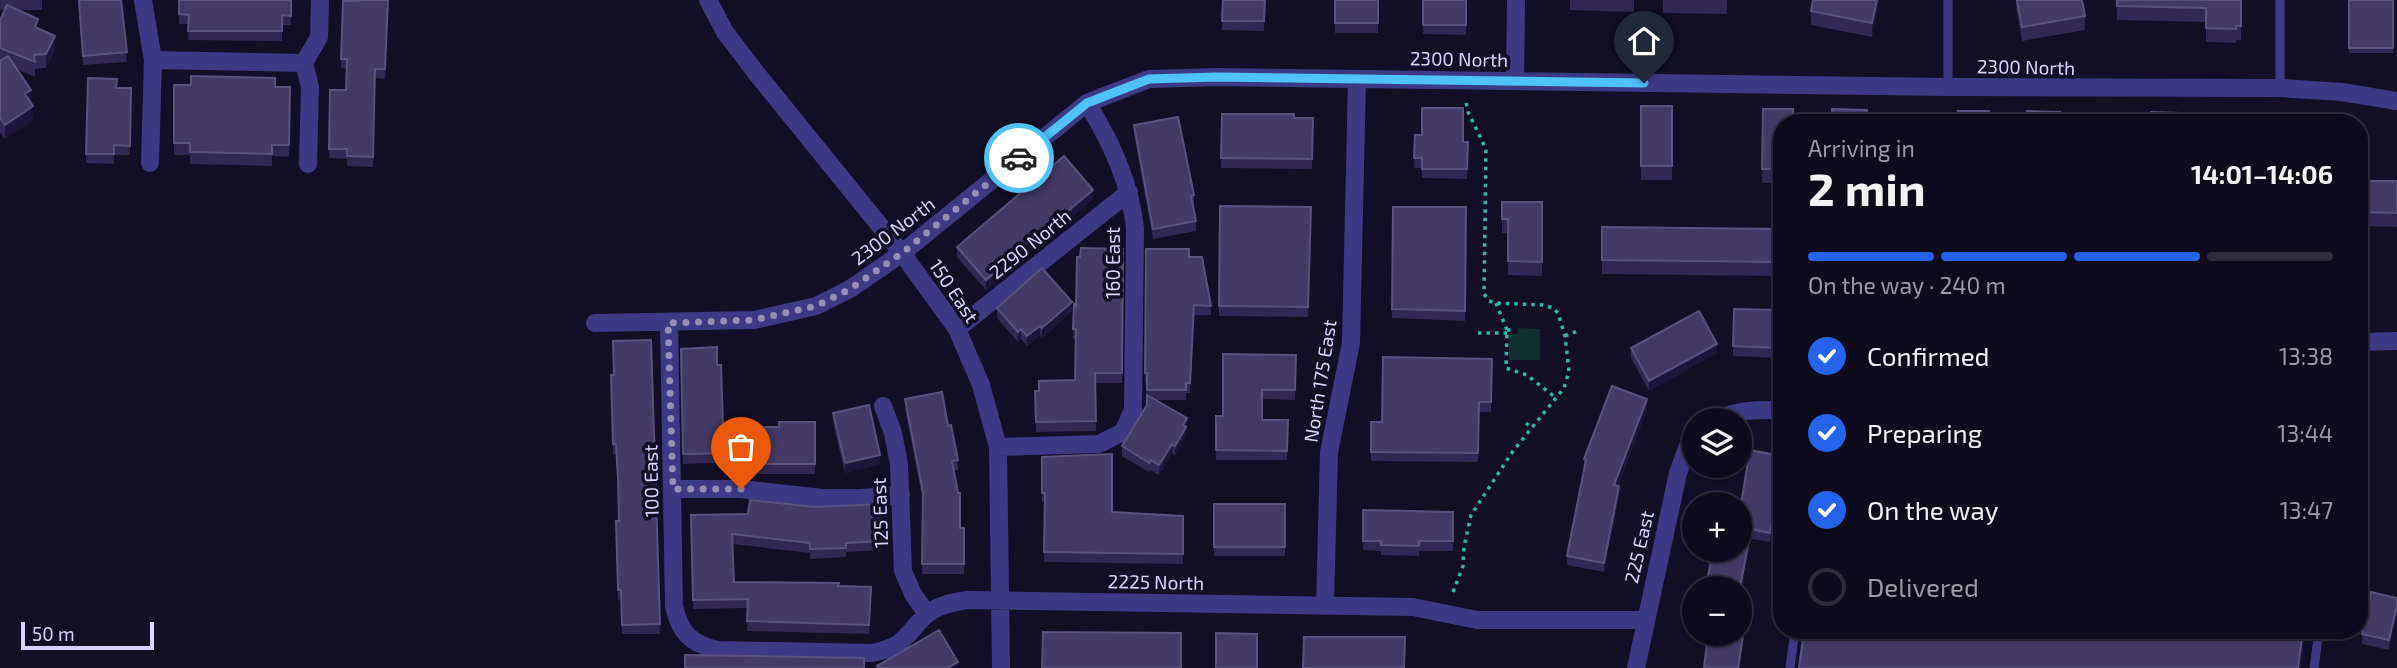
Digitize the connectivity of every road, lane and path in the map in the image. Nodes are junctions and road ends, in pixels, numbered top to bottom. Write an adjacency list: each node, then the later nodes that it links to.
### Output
1 (143, 0): 7 (street)
2 (320, 0): 8 (street)
3 (708, 0): 19 (street, 150 East)
4 (1516, 0): 10 (street)
5 (1948, 0): 11 (lane)
6 (2280, 0): 12 (lane)
7 (153, 60): 8 (street); 16 (street)
8 (304, 63): 17 (street)
9 (1357, 79): 10 (street, 2300 North); 15 (street, 2300 North); 43 (street, North 175 East)
10 (1515, 81): 11 (street, 2300 North)
11 (1948, 87): 12 (street, 2300 North)
12 (2280, 88): 13 (street, 2300 North)
13 (2397, 101)
14 (1466, 102): 20 (path)
15 (1087, 103): 18 (street, 160 East); 19 (street, 2300 North)
16 (150, 163)
17 (308, 164)
18 (1129, 192): 23 (street, 2290 North); 37 (street, 160 East)
19 (902, 253): 22 (street, 2300 North); 23 (street, 150 East)
20 (1496, 303): 26 (path); 28 (path)
21 (594, 323): 22 (street, 2300 North)
22 (668, 323): 39 (street, 100 East)
23 (957, 330): 37 (street, 150 East)
24 (1515, 330): 26 (path)
25 (1580, 330): 28 (path)
26 (1507, 332): 27 (path); 31 (path)
27 (1478, 333)
28 (1566, 336): 31 (path)
29 (2397, 341): 30 (street)
30 (2368, 342)
31 (1556, 398): 36 (path)
32 (883, 406): 40 (street, 125 East)
33 (1773, 410): 34 (street)
34 (1752, 411)
35 (1526, 423): 36 (path)
36 (1532, 428): 41 (path)
37 (998, 447): 42 (street, 150 East)
38 (1682, 462): 45 (street, 225 East)
39 (673, 489): 40 (street); 46 (street, 100 East)
40 (901, 495): 44 (street, 125 East)
41 (1453, 592)
42 (1000, 601): 43 (street, 2225 North); 44 (street, 2225 North); 49 (street, 150 East)
43 (1325, 605): 45 (street, 2225 North)
44 (928, 614): 46 (street, 2225 North)
45 (1645, 620): 50 (street, 225 East)
46 (687, 636)
47 (1795, 639): 51 (lane)
48 (2318, 639): 52 (lane)
49 (1001, 668)
50 (1636, 668)
51 (1790, 668)
52 (2314, 668)

